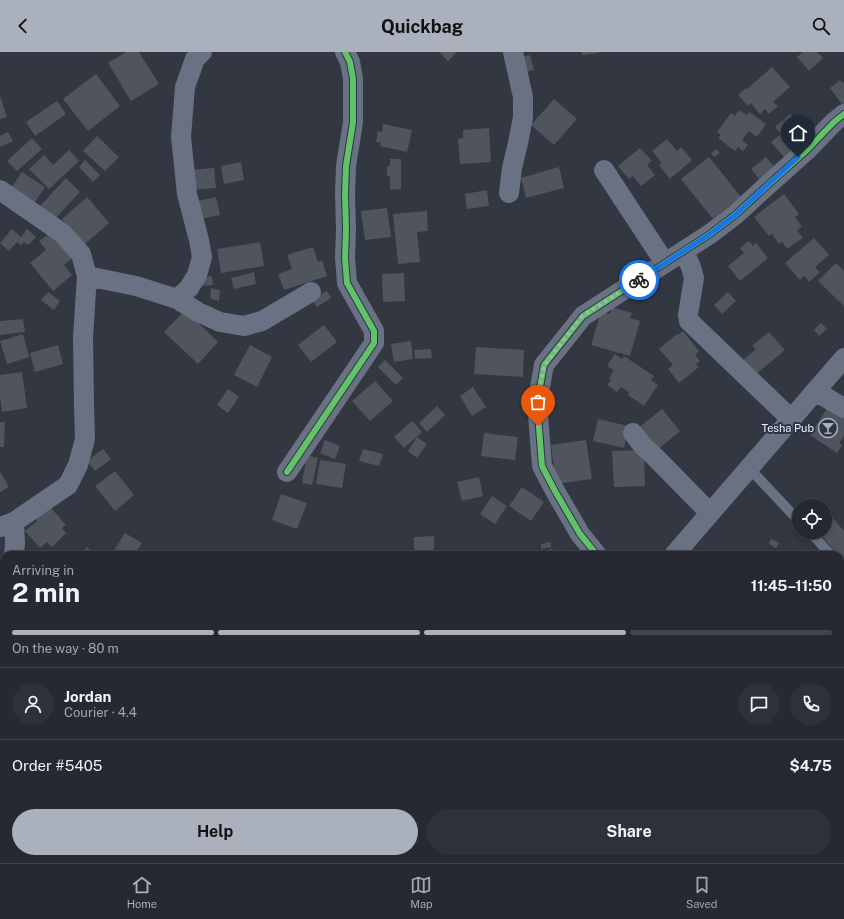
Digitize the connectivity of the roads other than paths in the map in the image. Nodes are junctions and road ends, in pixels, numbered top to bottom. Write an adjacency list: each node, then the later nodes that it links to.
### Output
1 (202, 52): 12 (street)
2 (345, 52): 19 (street)
3 (513, 52): 7 (street)
4 (844, 114): 8 (street)
5 (604, 170): 9 (street)
6 (0, 190): 10 (street)
7 (509, 193)
8 (684, 252): 9 (street); 16 (street)
9 (665, 263): 25 (street)
10 (87, 276): 12 (street); 22 (street)
11 (311, 292): 12 (street)
12 (177, 300)
13 (844, 358): 14 (street)
14 (815, 391): 15 (street); 16 (street)
15 (844, 408)
16 (791, 419): 18 (street)
17 (633, 433): 20 (street)
18 (749, 468): 20 (street); 21 (lane)
19 (287, 472)
20 (710, 513): 26 (street)
21 (792, 514)
22 (7, 524): 24 (street)
23 (816, 539): 27 (lane)
24 (14, 551)
25 (594, 551)
26 (677, 551)
27 (827, 551)

